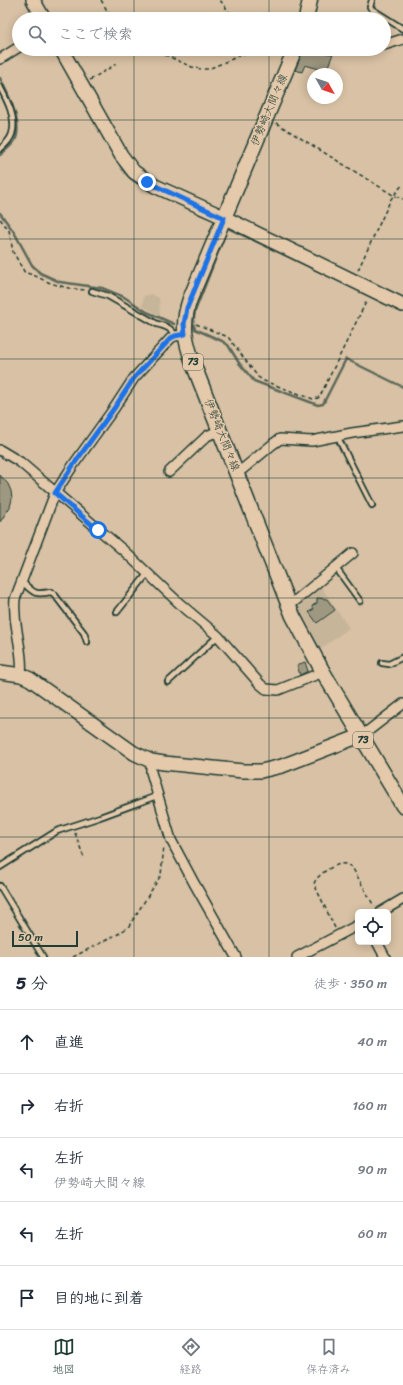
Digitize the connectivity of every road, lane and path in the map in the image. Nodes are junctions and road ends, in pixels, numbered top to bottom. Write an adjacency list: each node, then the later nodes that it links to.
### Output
1 (33, 0): 6 (street)
2 (101, 0): 7 (path)
3 (220, 0): 8 (path)
4 (310, 0): 9 (main road)
5 (372, 0): 10 (lane)
6 (40, 12)
7 (108, 12)
8 (229, 12)
9 (307, 12)
10 (376, 12)
11 (391, 21): 12 (lane)
12 (403, 29)
13 (403, 39): 14 (street)
14 (391, 43)
15 (12, 51): 20 (street)
16 (65, 56): 22 (street)
17 (168, 56): 18 (path)
18 (239, 56)
19 (292, 56): 24 (main road, 伊勢崎大間々線 / 73)
20 (0, 58)
21 (116, 64): 22 (path)
22 (82, 86): 29 (street)
23 (0, 88): 25 (lane)
24 (266, 118): 27 (path); 29 (main road, 伊勢崎大間々線 / 73)
25 (0, 148)
26 (403, 184): 27 (path)
27 (393, 195): 28 (path); 31 (path)
28 (403, 199)
29 (224, 218): 31 (street); 35 (main road, 伊勢崎大間々線 / 73)
30 (0, 219): 33 (path)
31 (353, 281): 32 (street)
32 (372, 290): 34 (street); 35 (path)
33 (92, 291): 36 (lane)
34 (403, 305)
35 (185, 319): 36 (main road, 伊勢崎大間々線 / 73)
36 (180, 335): 38 (main road, 伊勢崎大間々線 / 73); 43 (street)
37 (403, 426): 39 (street)
38 (220, 430): 41 (street); 42 (main road, 伊勢崎大間々線 / 73)
39 (338, 436): 42 (street); 44 (lane)
40 (0, 450): 43 (street)
41 (169, 472)
42 (237, 473): 50 (main road, 伊勢崎大間々線 / 73)
43 (55, 493): 47 (street); 48 (street)
44 (372, 505)
45 (353, 553): 46 (street)
46 (336, 568): 49 (lane); 50 (street)
47 (148, 573): 51 (lane); 52 (street)
48 (22, 582): 53 (lane); 58 (street)
49 (360, 601)
50 (288, 604): 57 (main road, 伊勢崎大間々線 / 73)
51 (117, 612)
52 (218, 636): 57 (street); 59 (lane)
53 (87, 642)
54 (403, 657): 55 (lane)
55 (382, 664)
56 (0, 672): 58 (street)
57 (323, 672): 61 (main road, 伊勢崎大間々線 / 73)
58 (21, 675): 62 (street)
59 (168, 682)
60 (403, 704): 61 (street)
61 (360, 736): 62 (street); 64 (main road, 伊勢崎大間々線 / 73)
62 (151, 761): 63 (street)
63 (157, 796): 65 (lane); 66 (street)
64 (403, 806)
65 (72, 825): 67 (path); 68 (lane)
66 (170, 836): 77 (path); 78 (street)
67 (84, 858)
68 (0, 867)
69 (0, 886): 76 (lane)
70 (403, 900): 72 (street)
71 (374, 906): 74 (path)
72 (386, 909)
73 (355, 927): 74 (street)
74 (339, 935): 79 (street)
75 (379, 945): 80 (street)
76 (43, 957)
77 (74, 957)
78 (236, 957)
79 (297, 957)
80 (385, 957)

